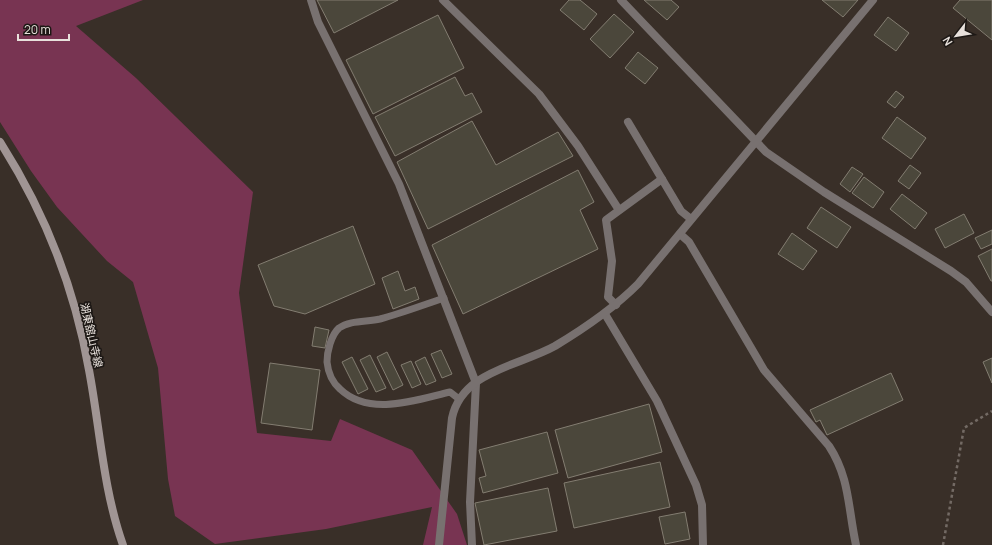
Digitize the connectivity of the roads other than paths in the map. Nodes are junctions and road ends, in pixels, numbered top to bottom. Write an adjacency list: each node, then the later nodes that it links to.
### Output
1 (311, 0): 12 (street)
2 (443, 0): 9 (street)
3 (621, 0): 7 (street)
4 (873, 0): 7 (street)
5 (628, 122): 8 (street)
6 (0, 142): 18 (main road, 湖東舘山寺線)
7 (756, 142): 10 (street); 14 (street)
8 (662, 179): 9 (street); 10 (street)
9 (619, 210): 13 (street)
10 (692, 219): 11 (street)
11 (680, 234): 13 (street); 22 (street)
12 (444, 298): 16 (street); 17 (lane)
13 (616, 306): 15 (street)
14 (992, 312)
15 (605, 314): 16 (street); 21 (street)
16 (476, 383): 17 (street); 20 (street)
17 (459, 399): 19 (street)
18 (123, 545)
19 (439, 545)
20 (472, 545)
21 (703, 545)
22 (856, 545)

